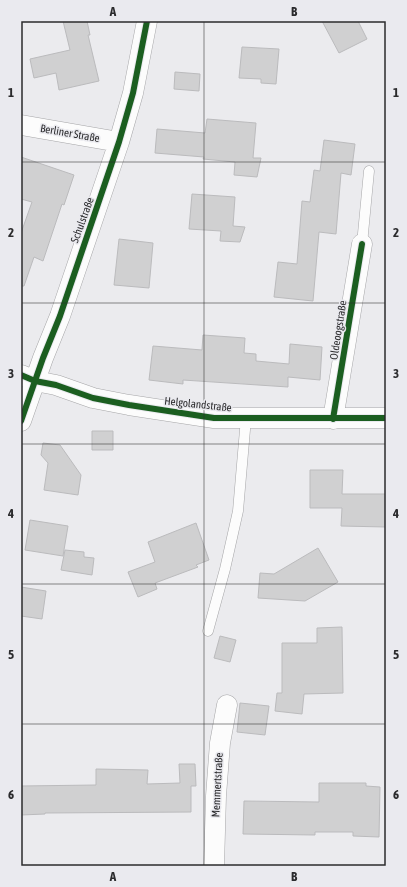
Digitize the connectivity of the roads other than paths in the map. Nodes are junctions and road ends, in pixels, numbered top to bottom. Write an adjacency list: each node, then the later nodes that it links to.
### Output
1 (147, 21): 3 (street, Schulstraße)
2 (21, 125): 3 (street, Berliner Straße)
3 (119, 142): 6 (street, Schulstraße)
4 (369, 171): 5 (lane, Oldeoogstraße)
5 (362, 244): 9 (street, Oldeoogstraße)
6 (28, 378): 7 (street, Helgolandstraße); 10 (street, Schulstraße)
7 (246, 418): 9 (street, Helgolandstraße); 11 (lane)
8 (386, 418): 9 (street, Helgolandstraße)
9 (333, 419)
10 (21, 421)
11 (208, 631)
12 (227, 705): 13 (street, Memmertstraße)
13 (214, 866)

